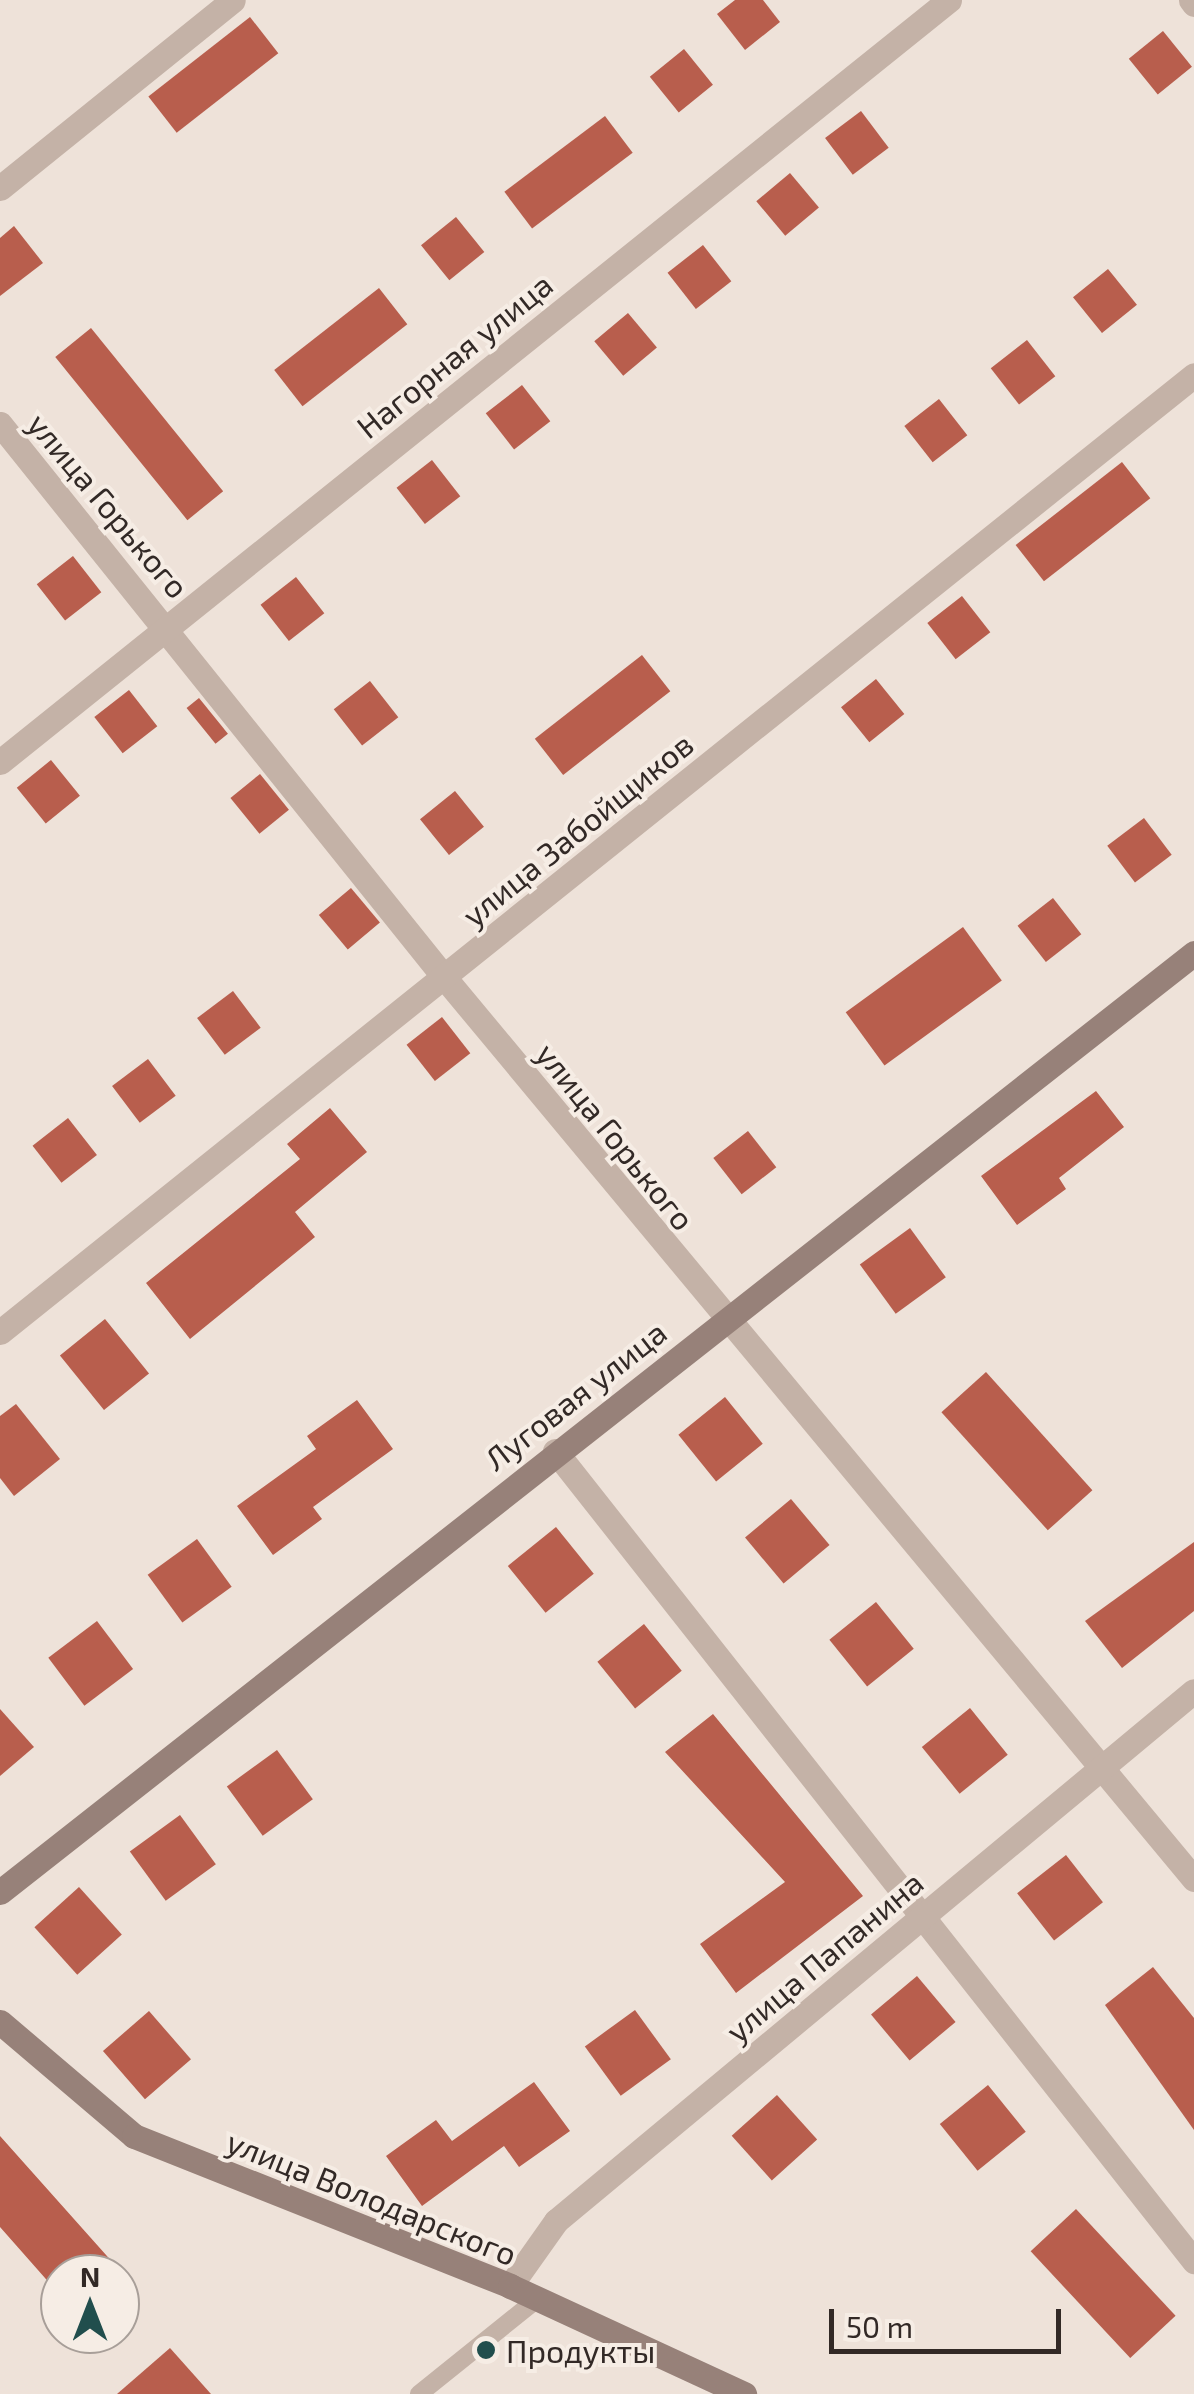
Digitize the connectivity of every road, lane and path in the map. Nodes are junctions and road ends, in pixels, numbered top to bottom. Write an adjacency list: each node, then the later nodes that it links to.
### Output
1 (233, 0): 3 (street)
2 (949, 0): 6 (street, Нагорная улица)
3 (0, 188)
4 (1194, 376): 9 (street, улица Забойщиков)
5 (0, 424): 6 (street, улица Горького)
6 (167, 626): 7 (street, Нагорная улица); 9 (street, улица Горького)
7 (0, 762)
8 (1194, 953): 10 (main road, Луговая улица)
9 (444, 978): 10 (street, улица Горького); 11 (street, улица Забойщиков)
10 (726, 1320): 12 (main road, Луговая улица); 14 (street, улица Горького)
11 (0, 1332)
12 (554, 1452): 16 (main road, Луговая улица); 17 (street)
13 (1194, 1690): 14 (street, улица Папанина)
14 (1100, 1764): 15 (street, улица Горького); 17 (street, улица Папанина)
15 (1194, 1879)
16 (0, 1892)
17 (922, 1917): 19 (street); 20 (street, улица Папанина)
18 (0, 2022): 20 (main road, улица Володарского)
19 (1194, 2261)
20 (510, 2286): 21 (main road, улица Володарского)
21 (537, 2300): 22 (main road, улица Володарского); 23 (lane)
22 (687, 2385): 24 (main road, улица Володарского)
23 (419, 2394)
24 (744, 2394)

